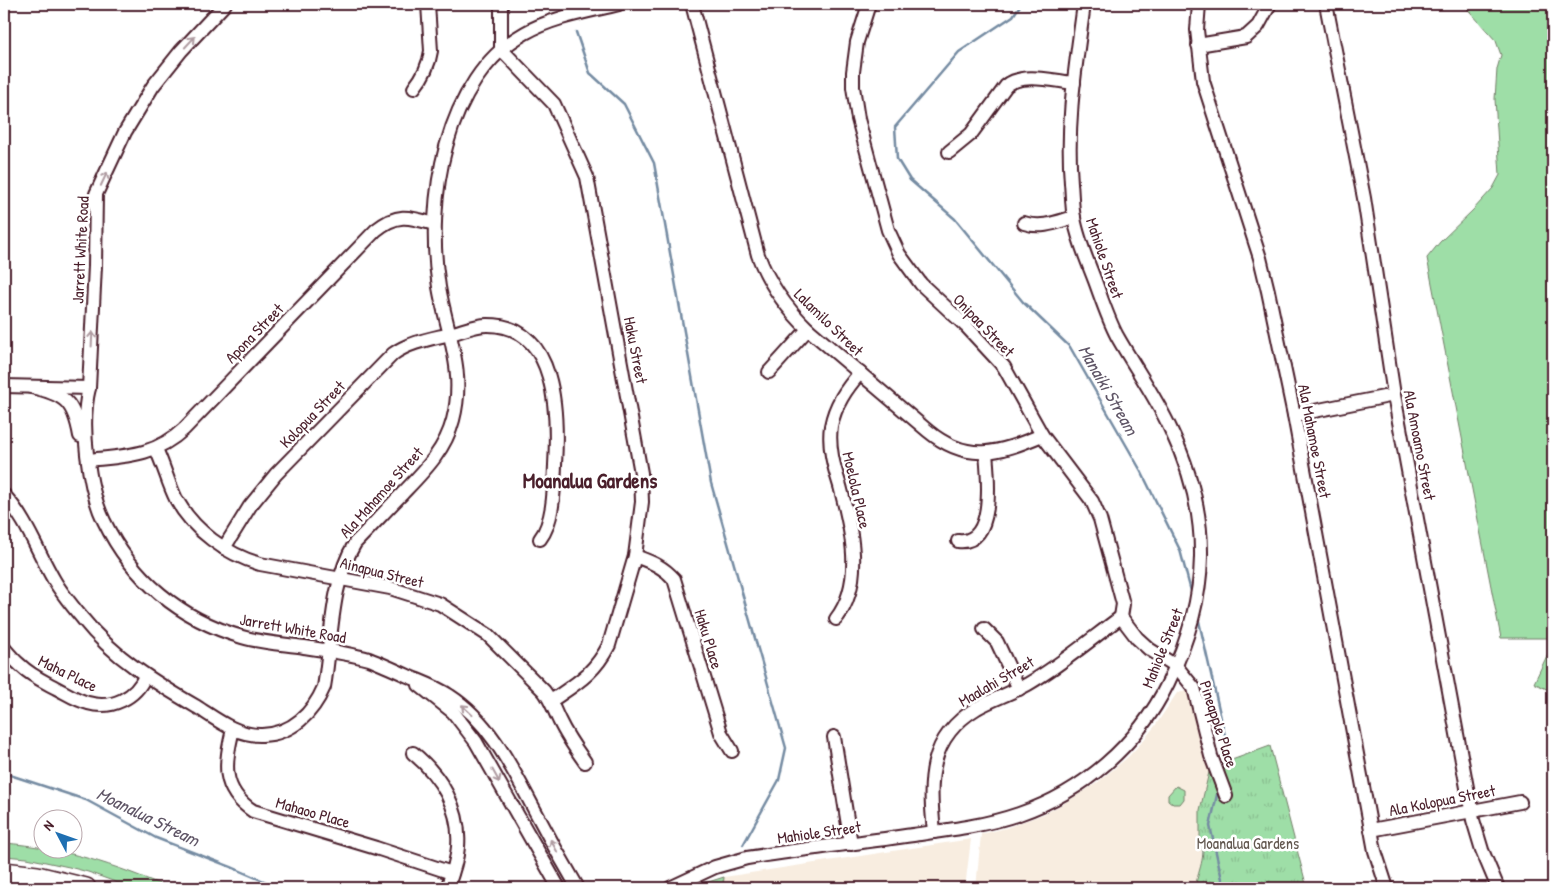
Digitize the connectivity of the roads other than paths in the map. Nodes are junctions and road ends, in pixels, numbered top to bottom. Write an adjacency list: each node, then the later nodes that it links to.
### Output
1 (225, 4): 25 (street, Jarrett White Road, one-way to 1)
2 (428, 4): 14 (street)
3 (501, 4): 12 (street)
4 (618, 4): 12 (street, Ala Mahamoe Street)
5 (692, 4): 19 (street, Lalamilo Street)
6 (869, 4): 28 (street, Onipaa Street)
7 (1084, 4): 13 (street, Mahiole Street)
8 (1198, 4): 11 (street, Ala Mahamoe Street)
9 (1270, 4): 11 (street)
10 (1326, 4): 26 (street, Ala Amoamo Street)
11 (1198, 45): 27 (street, Ala Mahamoe Street)
12 (501, 49): 18 (street, Ala Mahamoe Street); 36 (street, Haku Street)
13 (1074, 83): 15 (street); 16 (street, Mahiole Street)
14 (414, 88)
15 (950, 152)
16 (1074, 218): 17 (street); 43 (street, Mahiole Street)
17 (1024, 223)
18 (434, 224): 20 (street, Ala Mahamoe Street); 29 (street, Apona Street)
19 (808, 329): 21 (street); 22 (street, Lalamilo Street)
20 (449, 334): 33 (street, Kolopua Street); 35 (street, Kolopua Street); 37 (street, Ala Mahamoe Street)
21 (769, 372)
22 (860, 373): 30 (street, Lalamilo Street); 39 (street, Moelola Place)
23 (4, 386): 24 (street)
24 (31, 386): 25 (street); 31 (street)
25 (90, 388): 31 (street, Jarrett White Road)
26 (1394, 395): 27 (street); 55 (street, Ala Amoamo Street)
27 (1294, 415): 56 (street, Ala Mahamoe Street)
28 (1042, 435): 30 (street, Lalamilo Street); 38 (street, Onipaa Street)
29 (156, 449): 31 (street, Apona Street); 35 (street, Ainapua Street)
30 (986, 453): 34 (street)
31 (89, 458): 42 (street, Jarrett White Road)
32 (4, 495): 45 (street, Ala Mahamoe Street)
33 (540, 539)
34 (958, 541)
35 (224, 548): 37 (street, Ainapua Street)
36 (635, 556): 47 (street, Haku Street); 50 (street, Haku Place)
37 (340, 577): 42 (street, Ala Mahamoe Street); 47 (street, Ainapua Street)
38 (1121, 617): 43 (street); 46 (street, Maalahi Street)
39 (836, 619)
40 (984, 629): 46 (street)
41 (4, 648): 45 (street, Maha Place)
42 (328, 652): 44 (street, Jarrett White Road); 48 (street, Ala Mahamoe Street)
43 (1176, 666): 53 (street, Pineapple Place); 57 (street, Mahiole Street)
44 (407, 675): 63 (street, Jarrett White Road, one-way to 63); 64 (street, Jarrett White Road, one-way to 44)
45 (145, 676): 48 (street, Ala Mahamoe Street)
46 (1019, 689): 57 (street, Maalahi Street)
47 (551, 701): 52 (street, Ainapua Street)
48 (233, 729): 60 (street, Mahaoo Place)
49 (834, 737): 58 (street)
50 (732, 750)
51 (413, 753): 60 (street)
52 (585, 762)
53 (1226, 796)
54 (1520, 802): 55 (street, Ala Kolopua Street)
55 (1472, 811): 56 (street, Ala Kolopua Street); 67 (street, Ala Amoamo Street)
56 (1371, 830): 66 (street, Ala Mahamoe Street)
57 (934, 832): 58 (street, Mahiole Street)
58 (852, 844): 65 (street, Mahiole Street)
59 (4, 872): 61 (highway)
60 (452, 874): 62 (street)
61 (86, 888)
62 (448, 888)
63 (559, 888)
64 (578, 888)
65 (670, 888)
66 (1387, 888)
67 (1498, 888)

